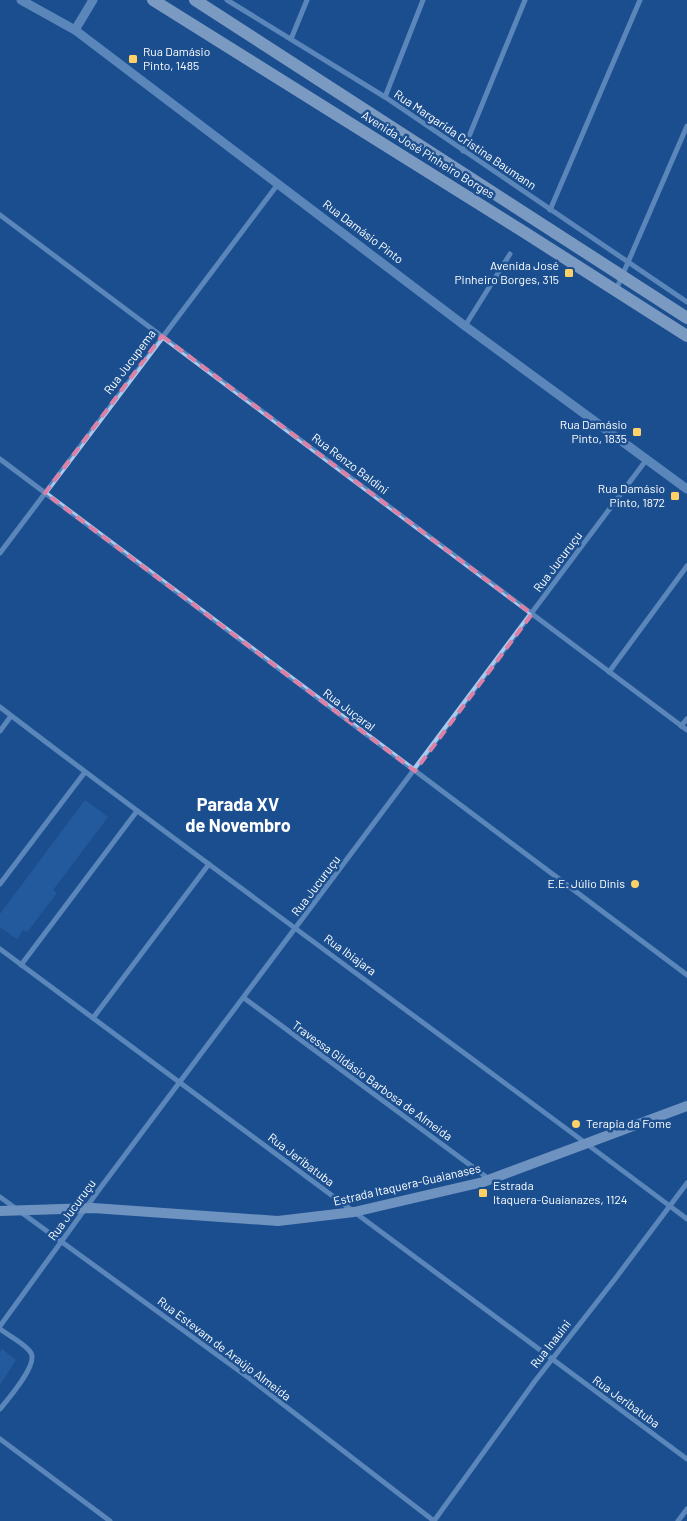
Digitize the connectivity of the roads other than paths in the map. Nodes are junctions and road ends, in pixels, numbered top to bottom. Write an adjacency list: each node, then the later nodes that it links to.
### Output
1 (21, 0): 10 (street, Rua Damásio Pinto)
2 (92, 0): 10 (street)
3 (153, 0): 21 (main road, Avenida José Pinheiro Borges)
4 (195, 0): 20 (main road, Avenida José Pinheiro Borges)
5 (227, 0): 11 (street, Rua Margarida Cristina Baumann)
6 (307, 0): 11 (street)
7 (423, 0): 12 (street)
8 (525, 0): 14 (street)
9 (640, 0): 16 (street)
10 (75, 30): 15 (street, Rua Damásio Pinto)
11 (291, 39): 12 (street, Rua Margarida Cristina Baumann)
12 (385, 98): 14 (street, Rua Margarida Cristina Baumann)
13 (687, 126): 19 (street)
14 (463, 151): 16 (street, Rua Margarida Cristina Baumann)
15 (278, 184): 24 (street, Rua Damásio Pinto); 25 (street, Rua Jucupema)
16 (550, 210): 19 (street, Rua Margarida Cristina Baumann)
17 (0, 215): 25 (street, Rua Renzo Baldini)
18 (510, 254): 24 (street)
19 (629, 264): 20 (street); 22 (street, Rua Margarida Cristina Baumann)
20 (622, 277): 21 (street); 23 (main road, Avenida José Pinheiro Borges)
21 (616, 290): 26 (main road, Avenida José Pinheiro Borges)
22 (687, 302)
23 (687, 318)
24 (464, 326): 27 (street, Rua Damásio Pinto)
25 (162, 336): 30 (street, Rua Jucupema); 33 (street, Rua Renzo Baldini)
26 (687, 336)
27 (647, 458): 29 (street, Rua Damásio Pinto); 33 (street, Rua Jucuruçu)
28 (0, 460): 30 (street, Rua Juçaral)
29 (687, 489)
30 (45, 494): 31 (street, Rua Jucupema); 41 (street, Rua Juçaral)
31 (0, 553)
32 (687, 566): 34 (street)
33 (532, 614): 34 (street, Rua Renzo Baldini); 41 (street, Rua Jucuruçu)
34 (609, 672): 38 (street, Rua Renzo Baldini)
35 (0, 707): 36 (street, Rua Ibiajara)
36 (11, 716): 40 (street); 42 (street, Rua Ibiajara)
37 (687, 718): 38 (street)
38 (681, 726): 39 (street, Rua Renzo Baldini)
39 (687, 730)
40 (0, 731)
41 (415, 771): 46 (street, Rua Jucuruçu); 49 (street, Rua Juçaral)
42 (85, 772): 43 (street, Rua Ibiajara); 45 (street)
43 (137, 812): 44 (street, Rua Ibiajara); 48 (street)
44 (209, 864): 46 (street, Rua Ibiajara); 51 (street)
45 (0, 884)
46 (296, 928): 50 (street, Rua Jucuruçu); 54 (street, Rua Ibiajara)
47 (0, 949): 48 (street, Rua Jeribatuba)
48 (21, 964): 51 (street, Rua Jeribatuba)
49 (687, 975)
50 (244, 998): 52 (street, Rua Jucuruçu); 55 (street, Travessa Gildásio Barbosa de Almeida)
51 (93, 1018): 52 (street, Rua Jeribatuba)
52 (180, 1083): 59 (street, Rua Jucuruçu); 62 (street, Rua Jeribatuba)
53 (687, 1106): 54 (main road, Estrada Itaquera-Guaianases)
54 (588, 1143): 55 (main road, Estrada Itaquera-Guaianases); 58 (street, Rua Ibiajara)
55 (489, 1180): 62 (main road, Estrada Itaquera-Guaianases)
56 (687, 1183): 58 (street, Rua Inauini)
57 (0, 1197): 60 (street, Rua Estevam de Araújo Almeida)
58 (670, 1206): 63 (street, Rua Ibiajara); 66 (street, Rua Inauini)
59 (86, 1208): 60 (main road, Estrada Itaquera-Guaianases); 62 (main road, Estrada Itaquera-Guaianases); 64 (street, Rua Jucuruçu)
60 (18, 1210): 61 (main road, Estrada Itaquera-Guaianases); 64 (street, Rua Estevam de Araújo Almeida)
61 (0, 1211)
62 (354, 1212): 66 (street, Rua Jeribatuba)
63 (687, 1219)
64 (62, 1242): 65 (street, Rua Jucuruçu); 72 (street, Rua Estevam de Araújo Almeida)
65 (0, 1325): 67 (street)
66 (551, 1360): 69 (street, Rua Jeribatuba); 72 (street, Rua Inauini)
67 (0, 1409)
68 (0, 1439): 71 (street)
69 (687, 1459)
70 (687, 1509): 73 (street)
71 (110, 1521)
72 (434, 1521)
73 (678, 1521)

